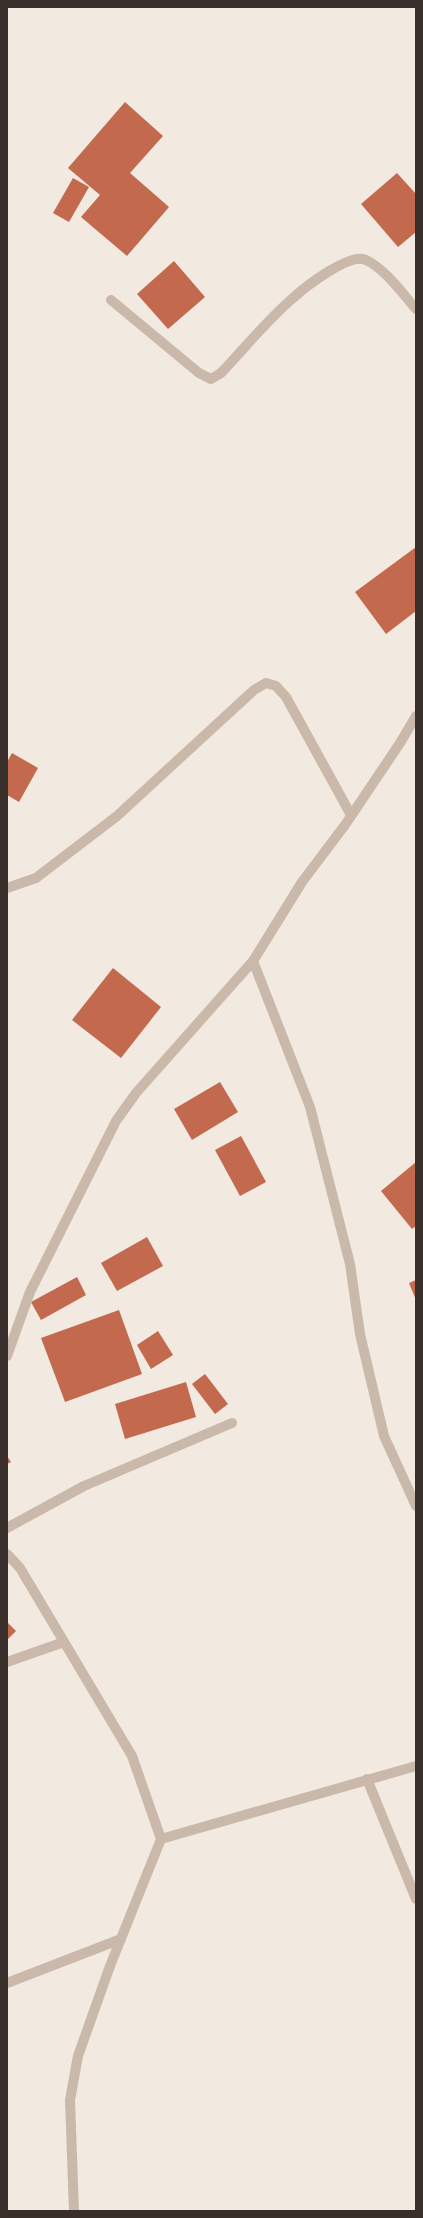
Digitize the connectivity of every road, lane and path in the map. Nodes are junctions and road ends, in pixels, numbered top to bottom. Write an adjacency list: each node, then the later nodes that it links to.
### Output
1 (111, 300): 2 (street)
2 (416, 309)
3 (416, 716): 4 (street)
4 (351, 815): 5 (street); 6 (street)
5 (7, 888)
6 (253, 961): 7 (street); 9 (street)
7 (7, 1356)
8 (232, 1423): 10 (street)
9 (416, 1506)
10 (7, 1528)
11 (7, 1554): 12 (street)
12 (64, 1642): 13 (street); 16 (street)
13 (7, 1662)
14 (416, 1766): 15 (street)
15 (367, 1779): 16 (street); 17 (street)
16 (161, 1839): 18 (street)
17 (416, 1899)
18 (121, 1939): 19 (street); 20 (street)
19 (7, 1983)
20 (74, 2211)

